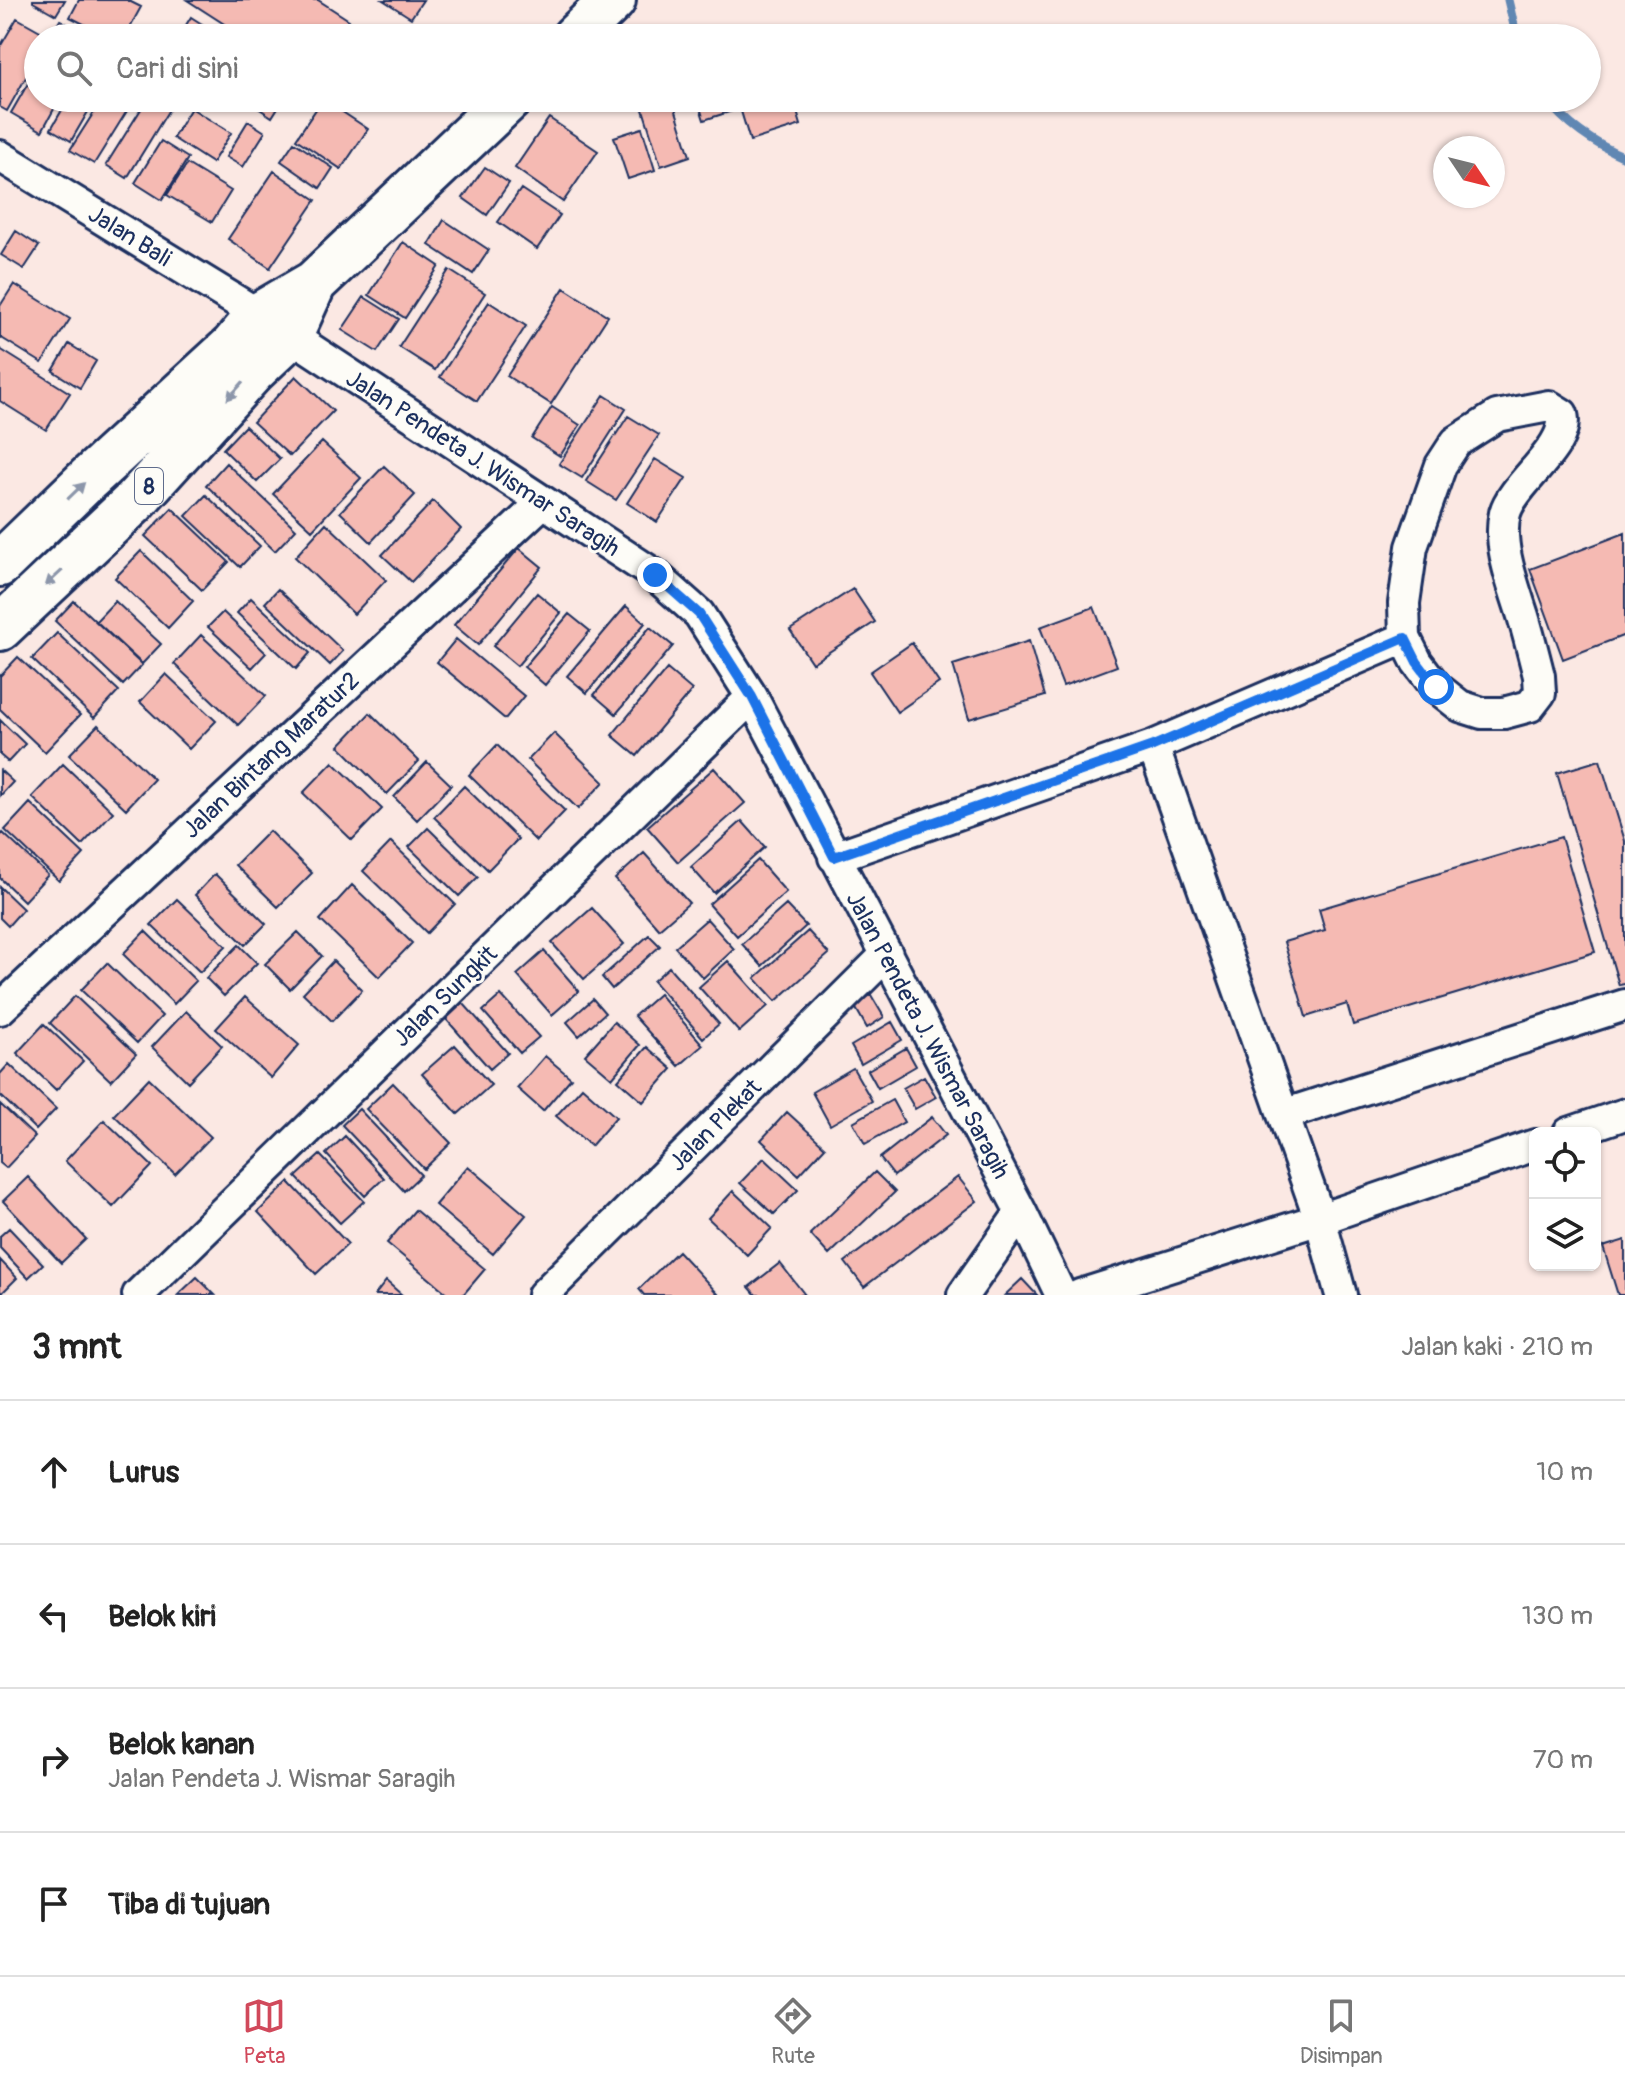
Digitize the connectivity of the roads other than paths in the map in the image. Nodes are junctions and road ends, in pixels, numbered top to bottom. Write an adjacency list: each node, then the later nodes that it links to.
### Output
1 (608, 2): 2 (highway)
2 (587, 24)
3 (495, 112): 5 (highway, 8)
4 (0, 156): 5 (street, Jalan Bali)
5 (274, 326): 6 (street, Jalan Pendeta J. Wismar Saragih); 7 (highway, 8, one-way to 5); 8 (highway, 8, one-way to 8)
6 (543, 502): 10 (street, Jalan Pendeta J. Wismar Saragih); 15 (street, Jalan Bintang Maratur2)
7 (0, 564)
8 (0, 628)
9 (1405, 638): 9 (street); 11 (street)
10 (752, 697): 12 (street, Jalan Pendeta J. Wismar Saragih); 22 (street, Jalan Sungkit)
11 (1153, 746): 12 (street); 17 (street)
12 (834, 857): 13 (street, Jalan Pendeta J. Wismar Saragih)
13 (887, 954): 20 (street, Jalan Pendeta J. Wismar Saragih); 23 (street, Jalan Plekat)
14 (1625, 1005): 17 (street)
15 (0, 1009)
16 (1625, 1114): 18 (street)
17 (1283, 1115): 21 (street)
18 (1587, 1127)
19 (1529, 1147): 21 (street)
20 (1021, 1212): 24 (street); 25 (street, Jalan Pendeta J. Wismar Saragih)
21 (1320, 1219): 26 (street); 27 (street)
22 (138, 1295)
23 (543, 1295)
24 (963, 1295)
25 (1061, 1295)
26 (1080, 1295)
27 (1341, 1295)

